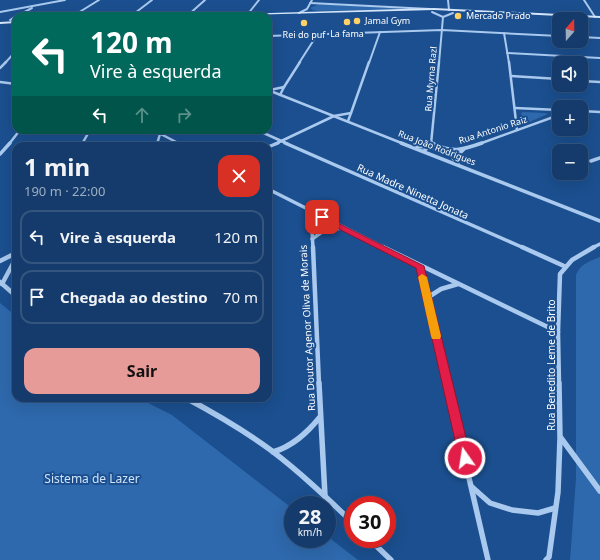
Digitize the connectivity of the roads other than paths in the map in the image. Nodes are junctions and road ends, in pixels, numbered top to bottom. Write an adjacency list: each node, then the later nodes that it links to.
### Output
1 (46, 0): 11 (street)
2 (65, 0): 11 (street)
3 (99, 0): 19 (street)
4 (152, 0): 20 (street)
5 (205, 0): 21 (street)
6 (259, 0): 22 (street)
7 (312, 0): 10 (street)
8 (448, 0): 13 (street)
9 (584, 0): 30 (street)
10 (310, 3): 12 (street); 15 (street)
11 (37, 5): 14 (street); 18 (street)
12 (307, 9): 23 (street); 24 (street)
13 (449, 10): 15 (main road); 30 (main road)
14 (4, 11): 16 (street); 17 (street)
15 (433, 11): 24 (main road); 25 (main road); 27 (main road); 29 (street)
16 (0, 12)
17 (14, 12)
18 (24, 12)
19 (80, 12)
20 (136, 12)
21 (193, 12)
22 (249, 12)
23 (299, 13): 24 (main road); 26 (main road)
24 (312, 13): 27 (main road)
25 (453, 13): 29 (street); 32 (main road)
26 (272, 14)
27 (327, 15): 28 (main road)
28 (272, 17)
29 (443, 17): 39 (street, Rua Myrna Razl)
30 (595, 17): 31 (main road)
31 (600, 17)
32 (552, 18)
33 (588, 19): 34 (main road)
34 (600, 20)
35 (12, 22): 36 (main road)
36 (0, 23)
37 (0, 26): 38 (main road)
38 (12, 26)
39 (442, 30): 40 (street); 41 (street); 76 (street, Rua Myrna Razl)
40 (380, 32): 42 (street); 64 (street)
41 (504, 33): 44 (street); 47 (street)
42 (317, 35): 43 (street); 57 (street)
43 (272, 36)
44 (552, 36)
45 (588, 37): 46 (street)
46 (600, 38)
47 (507, 53): 49 (street); 51 (street)
48 (12, 55): 50 (street)
49 (600, 58)
50 (0, 68)
51 (511, 76): 52 (street); 61 (street)
52 (552, 79)
53 (588, 81): 55 (street)
54 (0, 82): 56 (street)
55 (600, 82)
56 (12, 84)
57 (284, 87): 58 (street); 60 (street)
58 (272, 89)
59 (272, 91): 60 (street, Rua João Rodrigues)
60 (280, 95): 66 (street, Rua João Rodrigues)
61 (515, 108): 62 (street); 69 (street)
62 (552, 110)
63 (588, 111): 65 (street)
64 (351, 112): 66 (street); 68 (street)
65 (600, 112)
66 (334, 116): 68 (street, Rua João Rodrigues); 73 (street)
67 (552, 118): 69 (street, Rua Antonio Raiz)
68 (348, 121): 77 (street, Rua João Rodrigues)
69 (517, 130): 82 (street, Rua Antonio Raiz)
70 (17, 134): 84 (street)
71 (160, 134): 74 (street); 75 (street)
72 (265, 134): 73 (street, Rua Madre Ninetta Jonata)
73 (280, 141): 78 (street); 99 (street, Rua Madre Ninetta Jonata)
74 (157, 142)
75 (177, 142)
76 (432, 143): 79 (street); 80 (street, Rua Myrna Razl); 81 (street, Rua Antonio Raiz)
77 (406, 144): 79 (street); 83 (street, Rua João Rodrigues)
78 (272, 145)
79 (416, 146): 80 (street)
80 (429, 148): 81 (street); 83 (street, Rua Myrna Razl)
81 (444, 149): 82 (street, Rua Antonio Raiz); 86 (street)
82 (464, 149): 86 (street)
83 (424, 151): 88 (street, Rua João Rodrigues)
84 (0, 154)
85 (600, 158): 87 (street)
86 (454, 159): 88 (street)
87 (591, 161)
88 (459, 165): 91 (street, Rua João Rodrigues)
89 (272, 191): 90 (street)
90 (311, 212): 92 (street); 93 (street, Rua Doutor Agenor Oliva de Morais)
91 (600, 221)
92 (344, 228): 93 (street, Rua Doutor Agenor Oliva de Morais); 98 (street)
93 (312, 239): 106 (street, Rua Doutor Agenor Oliva de Morais)
94 (600, 244): 99 (street)
95 (12, 255): 96 (street)
96 (0, 261)
97 (12, 265): 100 (street)
98 (420, 266): 101 (street); 103 (street)
99 (564, 266): 104 (street, Rua Benedito Leme de Brito)
100 (1, 283): 102 (street)
101 (458, 284): 103 (street); 104 (street)
102 (12, 293)
103 (427, 298): 109 (street)
104 (558, 332): 107 (street, Rua Benedito Leme de Brito)
105 (193, 402): 108 (street)
106 (320, 417): 108 (street, Rua Doutor Agenor Oliva de Morais); 111 (street, Rua Doutor Agenor Oliva de Morais)
107 (560, 438): 110 (street); 113 (street, Rua Benedito Leme de Brito)
108 (273, 452): 111 (street)
109 (472, 487): 113 (street); 117 (street)
110 (600, 491)
111 (325, 496)
112 (336, 507): 114 (street)
113 (555, 508): 118 (street, Rua Benedito Leme de Brito)
114 (344, 514)
115 (378, 548): 116 (street)
116 (391, 560)
117 (488, 560)
118 (546, 560)

